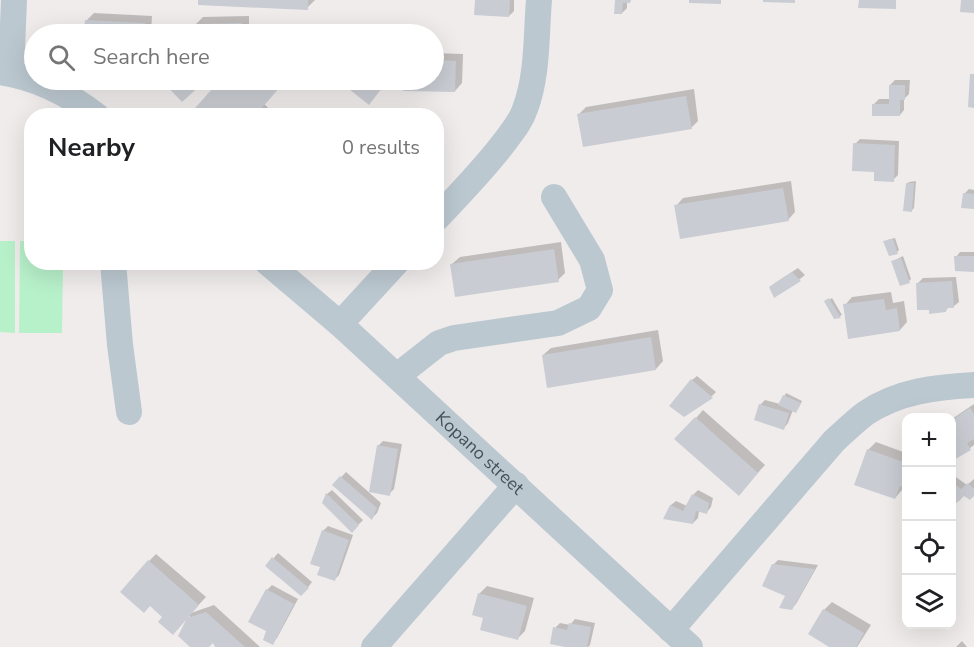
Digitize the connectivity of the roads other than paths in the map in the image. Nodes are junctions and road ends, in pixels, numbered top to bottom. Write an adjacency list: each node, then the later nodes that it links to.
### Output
1 (14, 0): 3 (street)
2 (538, 0): 8 (street)
3 (6, 73): 4 (street)
4 (24, 78)
5 (55, 90): 6 (street)
6 (87, 108)
7 (554, 197): 13 (street)
8 (444, 210)
9 (114, 270): 15 (street)
10 (276, 270): 12 (street, Kopano street)
11 (390, 270): 12 (street)
12 (340, 324): 13 (street, Kopano street)
13 (397, 376): 16 (street, Kopano street)
14 (974, 385): 17 (street)
15 (129, 412)
16 (516, 485): 17 (street, Kopano street); 18 (street)
17 (671, 630): 19 (street, Kopano street)
18 (374, 647)
19 (690, 647)

